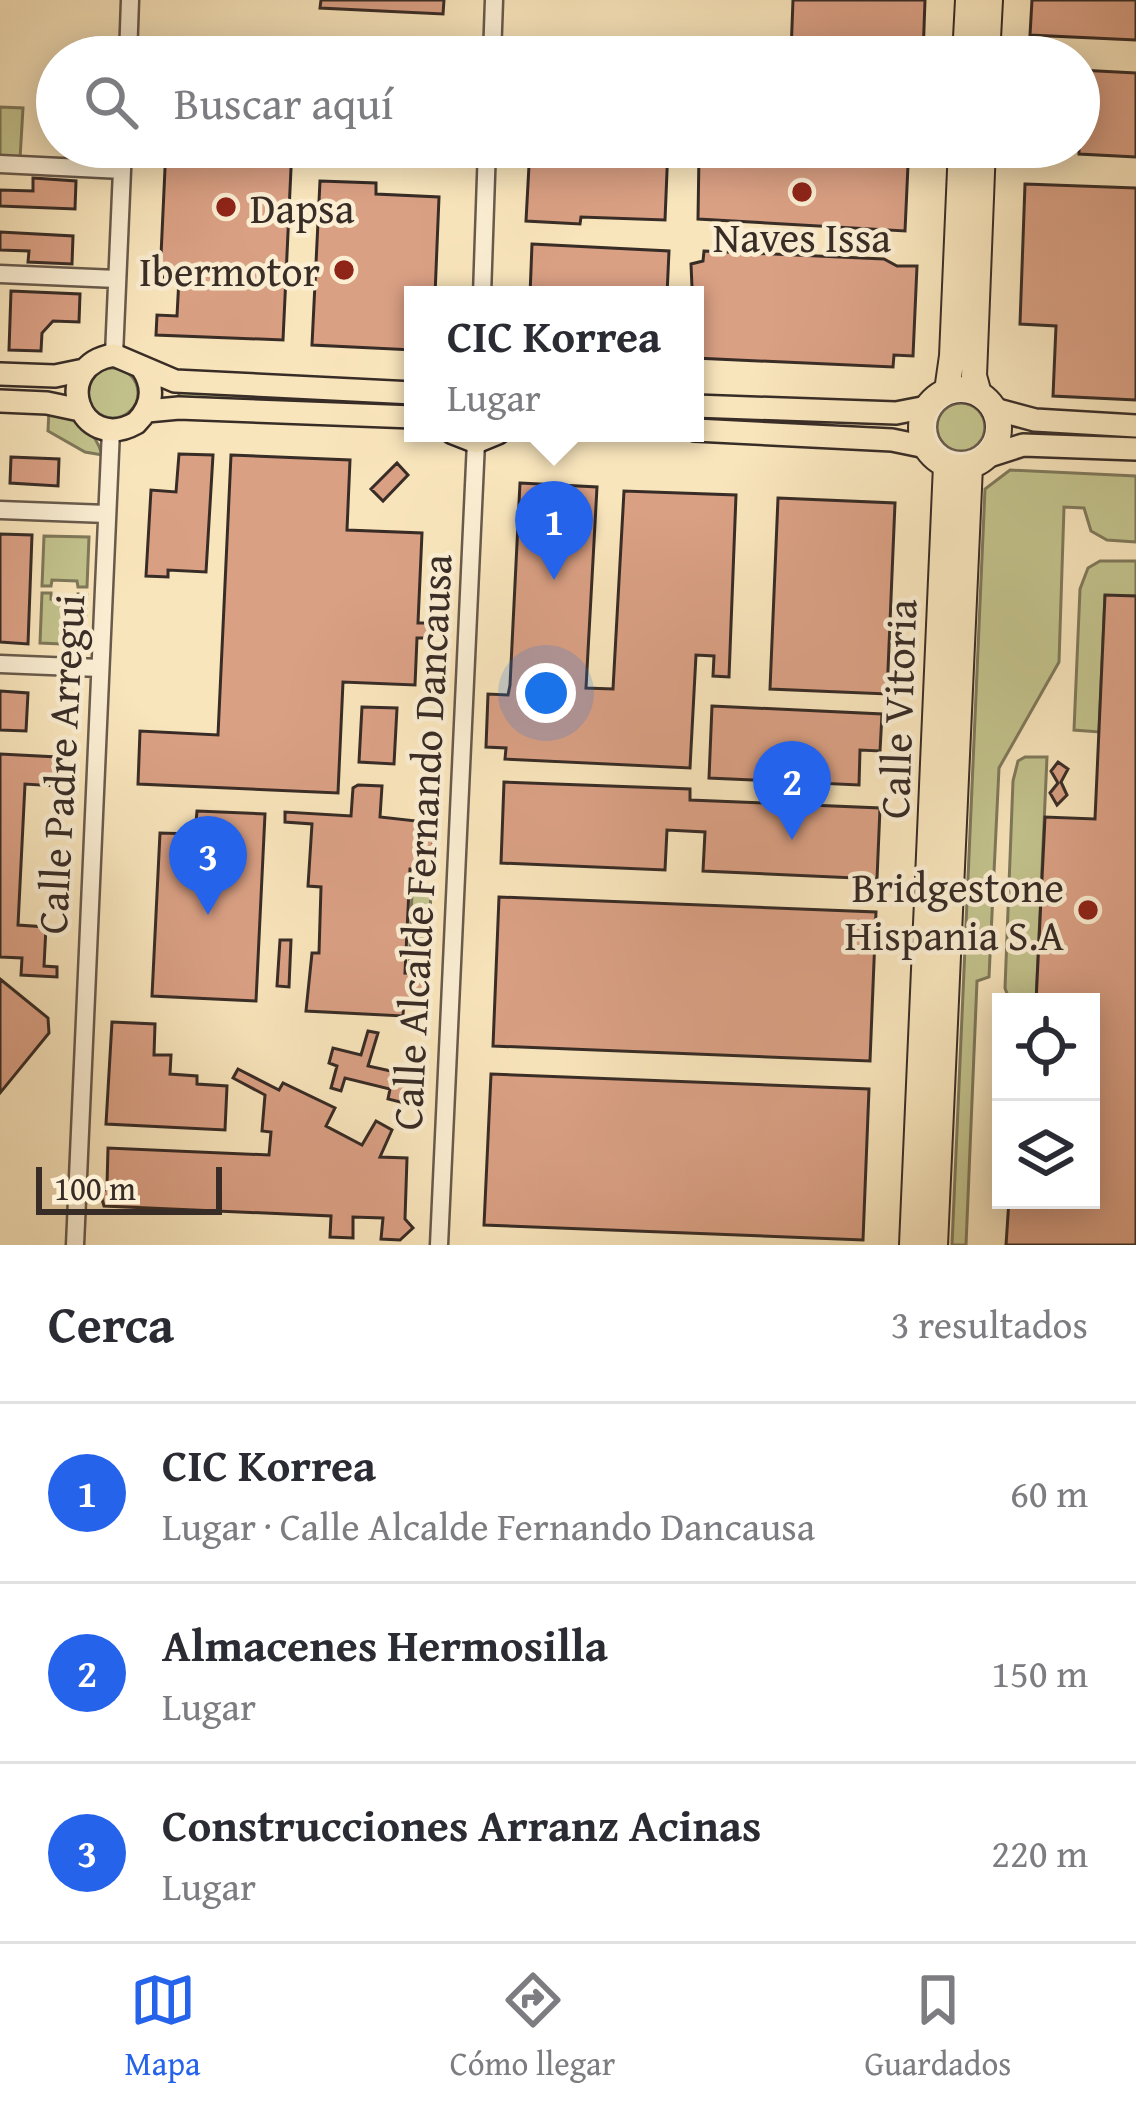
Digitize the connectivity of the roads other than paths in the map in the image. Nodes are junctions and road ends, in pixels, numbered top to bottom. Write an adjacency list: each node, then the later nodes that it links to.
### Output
1 (130, 0): 5 (street)
2 (494, 0): 6 (street)
3 (968, 0): 7 (highway)
4 (990, 0): 8 (highway)
5 (129, 36)
6 (493, 36)
7 (966, 36)
8 (988, 36)
9 (0, 164): 10 (street)
10 (36, 166)
11 (81, 168): 15 (street)
12 (486, 168): 18 (street)
13 (961, 168): 24 (highway)
14 (982, 168): 26 (highway)
15 (122, 170): 17 (street)
16 (0, 274): 17 (street)
17 (118, 279): 19 (street)
18 (482, 286)
19 (114, 355): 20 (main road); 21 (main road)
20 (142, 368): 23 (main road); 29 (main road)
21 (84, 370): 22 (main road); 28 (main road)
22 (0, 374)
23 (404, 393)
24 (937, 399): 26 (highway); 27 (main road); 35 (highway)
25 (0, 401): 28 (main road)
26 (987, 402): 31 (main road); 37 (highway)
27 (704, 406)
28 (80, 410): 32 (main road)
29 (147, 411): 30 (main road); 32 (main road)
30 (404, 417)
31 (1136, 426)
32 (111, 430): 39 (street, Calle Padre Arregui)
33 (704, 430): 35 (main road)
34 (476, 442): 43 (street, Calle Alcalde Fernando Dancausa)
35 (929, 445): 37 (highway)
36 (1136, 449): 37 (main road)
37 (967, 463): 44 (highway, Calle Vitoria); 45 (highway, Calle Vitoria)
38 (0, 510): 39 (street)
39 (107, 514): 41 (street, Calle Padre Arregui)
40 (0, 664): 41 (street)
41 (100, 668): 42 (street, Calle Padre Arregui)
42 (75, 1245)
43 (439, 1245)
44 (912, 1245)
45 (935, 1245)

